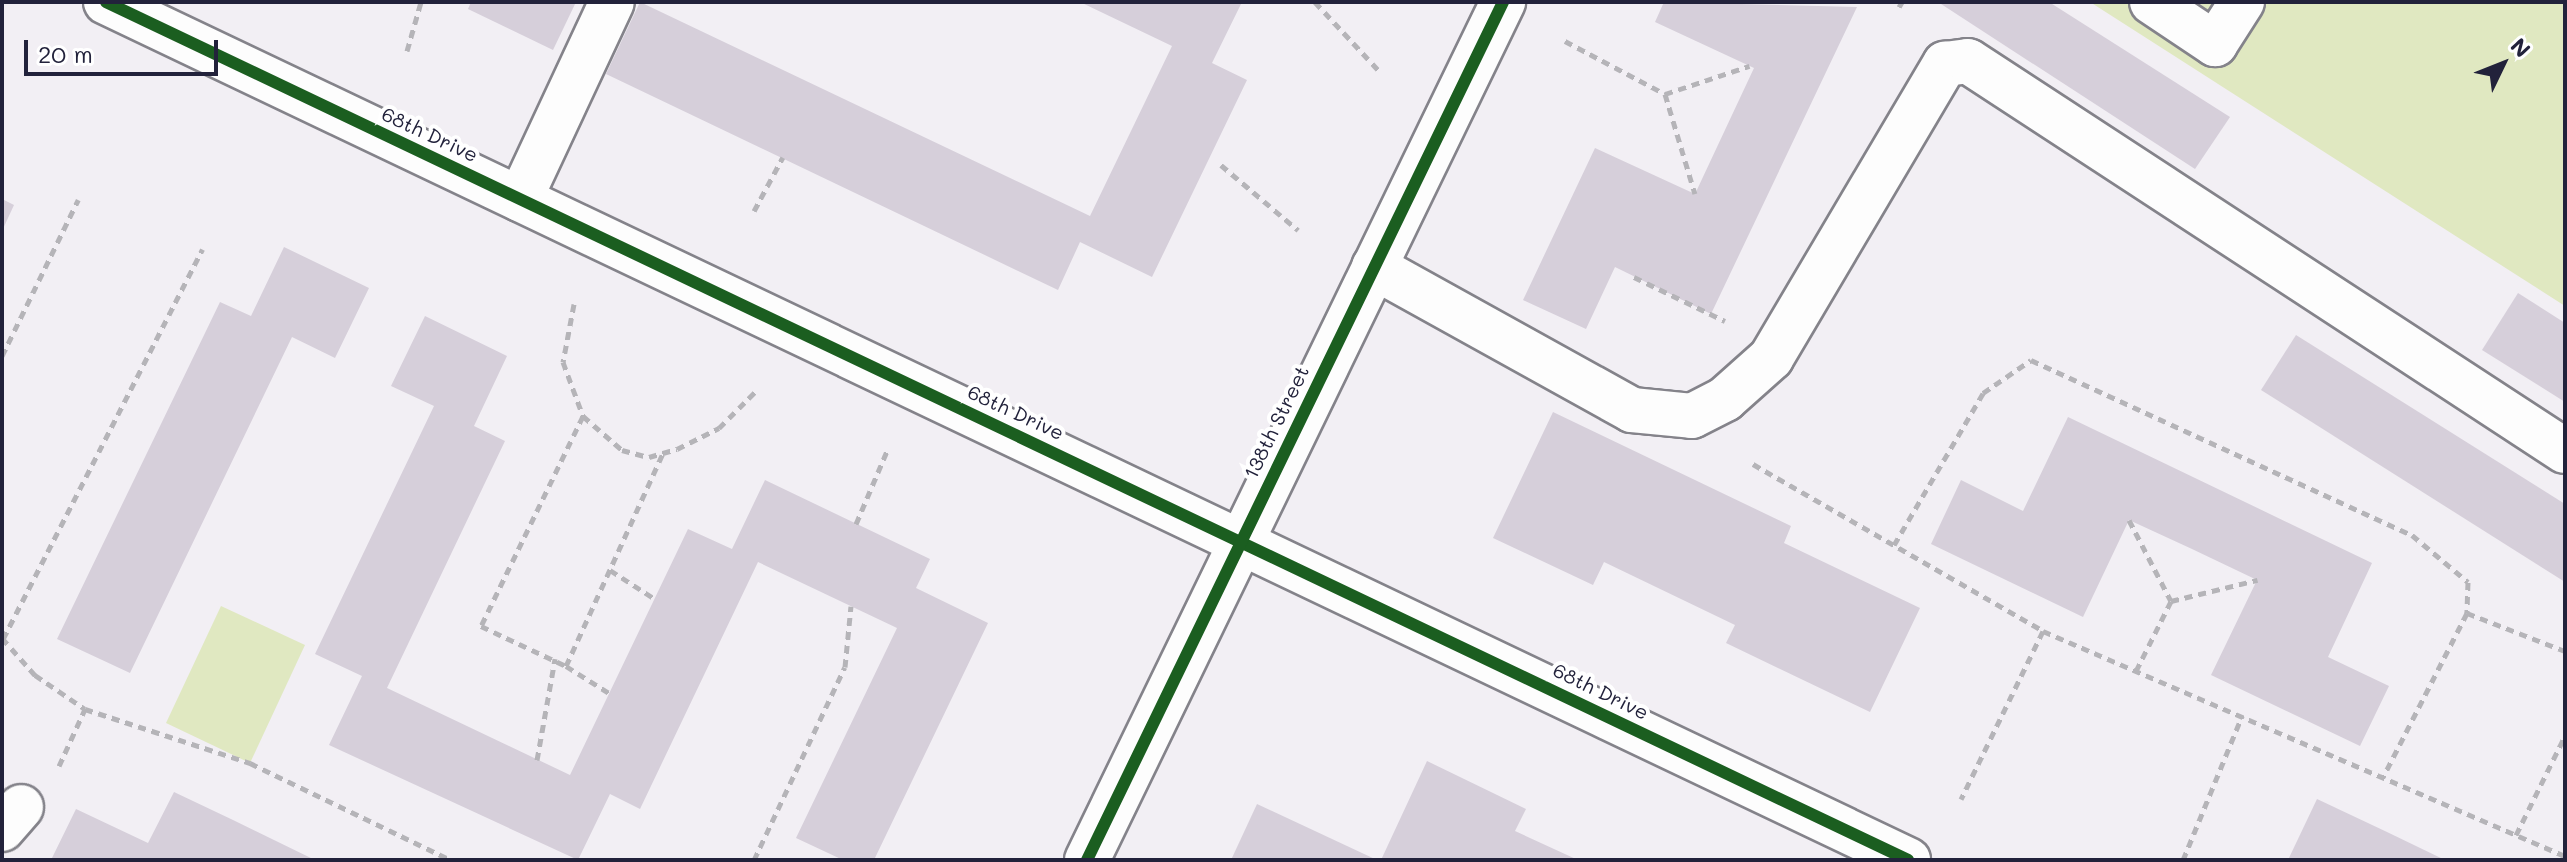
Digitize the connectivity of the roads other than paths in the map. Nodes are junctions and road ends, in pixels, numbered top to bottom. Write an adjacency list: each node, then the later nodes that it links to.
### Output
1 (106, 2): 6 (street, 68th Drive)
2 (612, 2): 6 (street)
3 (1503, 2): 7 (street, 138th Street)
4 (2152, 2): 5 (street)
5 (2242, 2)
6 (520, 199): 9 (street, 68th Drive)
7 (1374, 267): 8 (street); 9 (street, 138th Street)
8 (2565, 451)
9 (1240, 541): 10 (street, 138th Street); 11 (street, 68th Drive)
10 (1087, 860)
11 (1908, 860)

